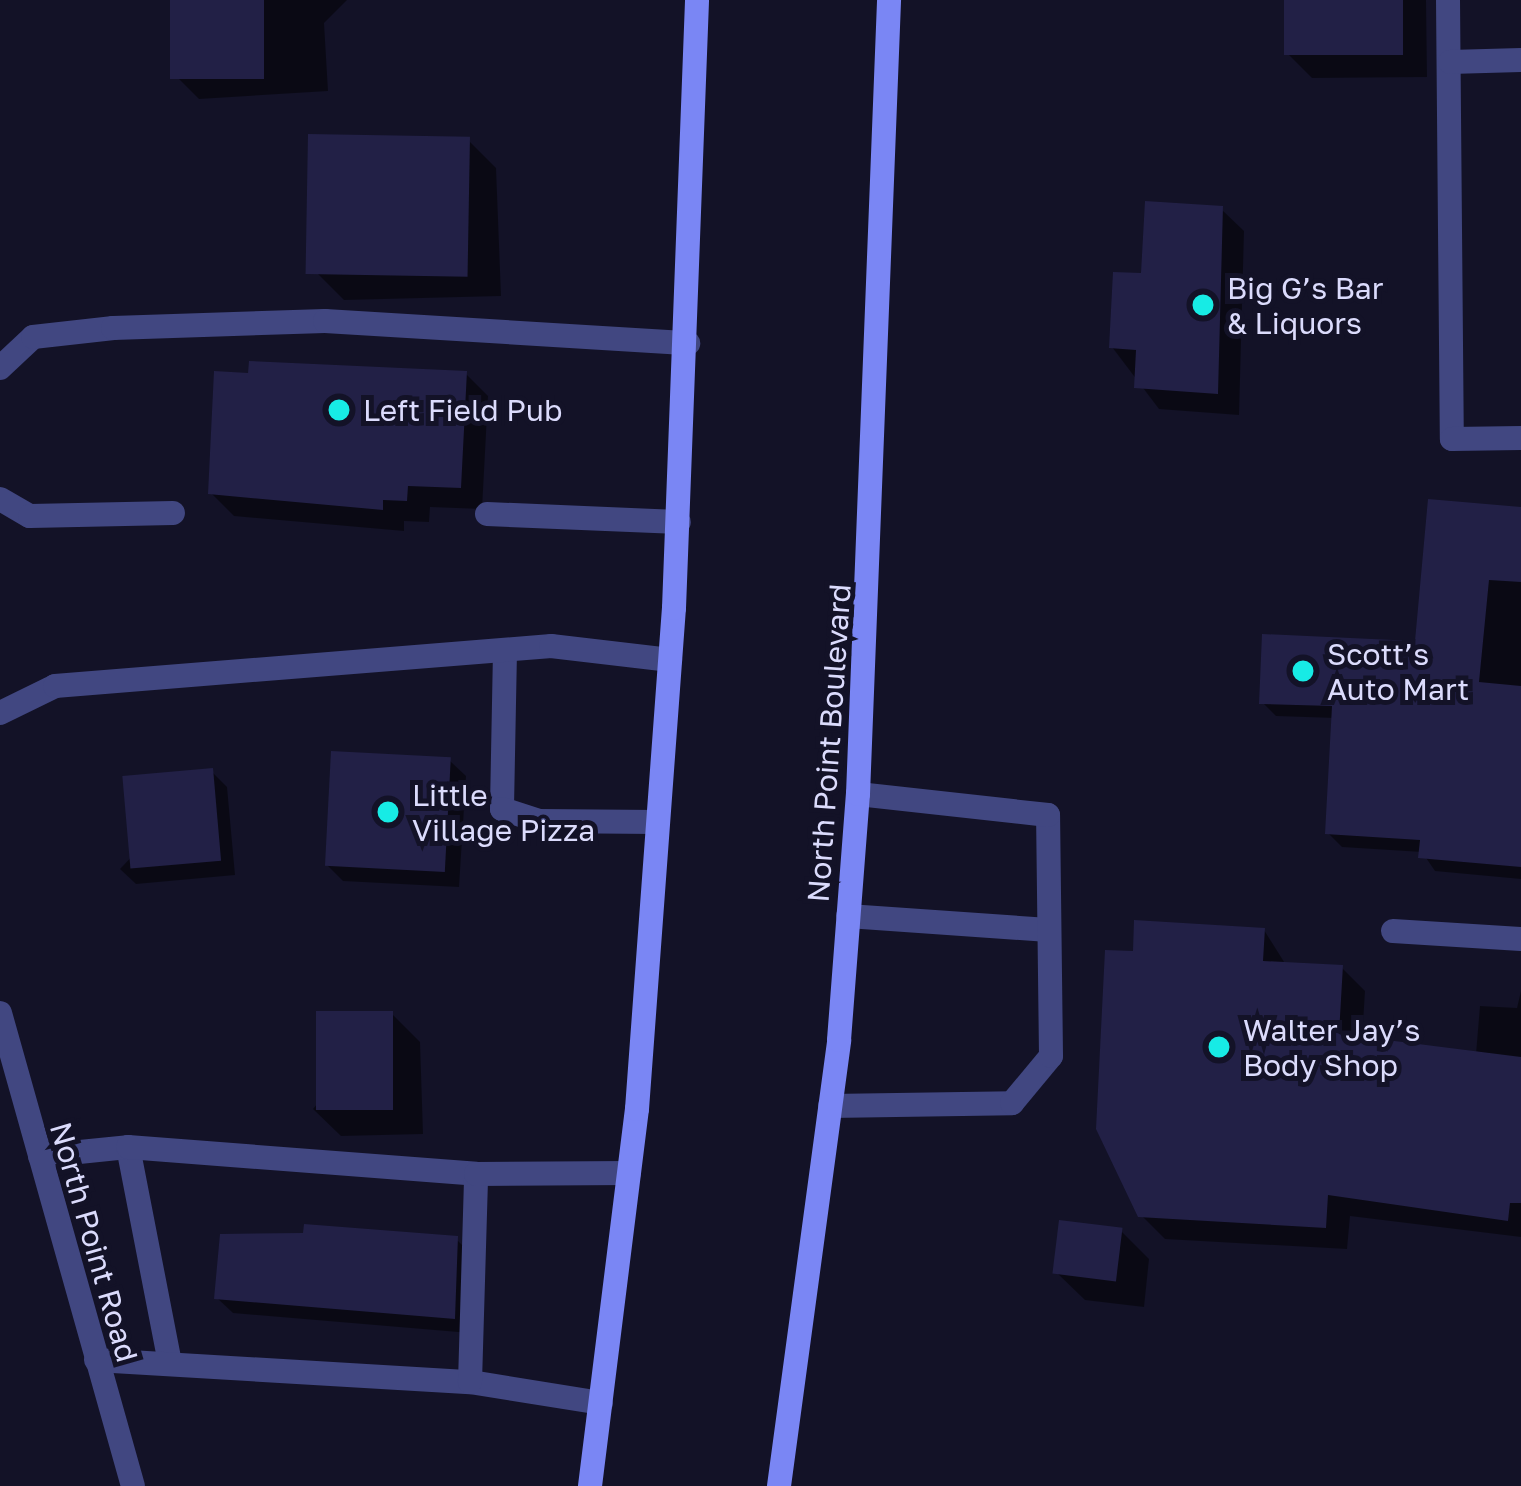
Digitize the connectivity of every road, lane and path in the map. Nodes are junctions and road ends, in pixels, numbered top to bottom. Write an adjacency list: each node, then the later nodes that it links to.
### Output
1 (697, 0): 6 (main road)
2 (889, 0): 16 (main road, North Point Boulevard)
3 (1448, 0): 5 (street)
4 (1521, 60): 5 (street)
5 (1450, 62): 8 (street)
6 (688, 343): 7 (street); 12 (main road)
7 (0, 368)
8 (1521, 438)
9 (0, 499): 10 (street)
10 (172, 513)
11 (487, 514): 12 (street)
12 (679, 522): 14 (main road)
13 (505, 651): 14 (street); 15 (street); 17 (street)
14 (670, 660): 17 (main road)
15 (0, 713)
16 (858, 794): 18 (main road, North Point Boulevard); 19 (street)
17 (658, 822): 27 (main road)
18 (848, 916): 19 (street); 23 (main road, North Point Boulevard)
19 (1049, 930): 23 (street)
20 (1394, 932): 21 (street)
21 (1521, 939)
22 (0, 1013): 25 (street, North Point Road)
23 (830, 1106): 34 (main road, North Point Boulevard)
24 (128, 1148): 25 (street); 26 (street); 29 (street)
25 (40, 1156): 28 (street, North Point Road)
26 (476, 1174): 27 (street); 30 (street)
27 (629, 1174): 31 (main road)
28 (96, 1360): 29 (street); 32 (street, North Point Road)
29 (170, 1364): 30 (street)
30 (470, 1382): 31 (street)
31 (601, 1403): 33 (main road)
32 (135, 1482)
33 (590, 1486)
34 (779, 1486)

